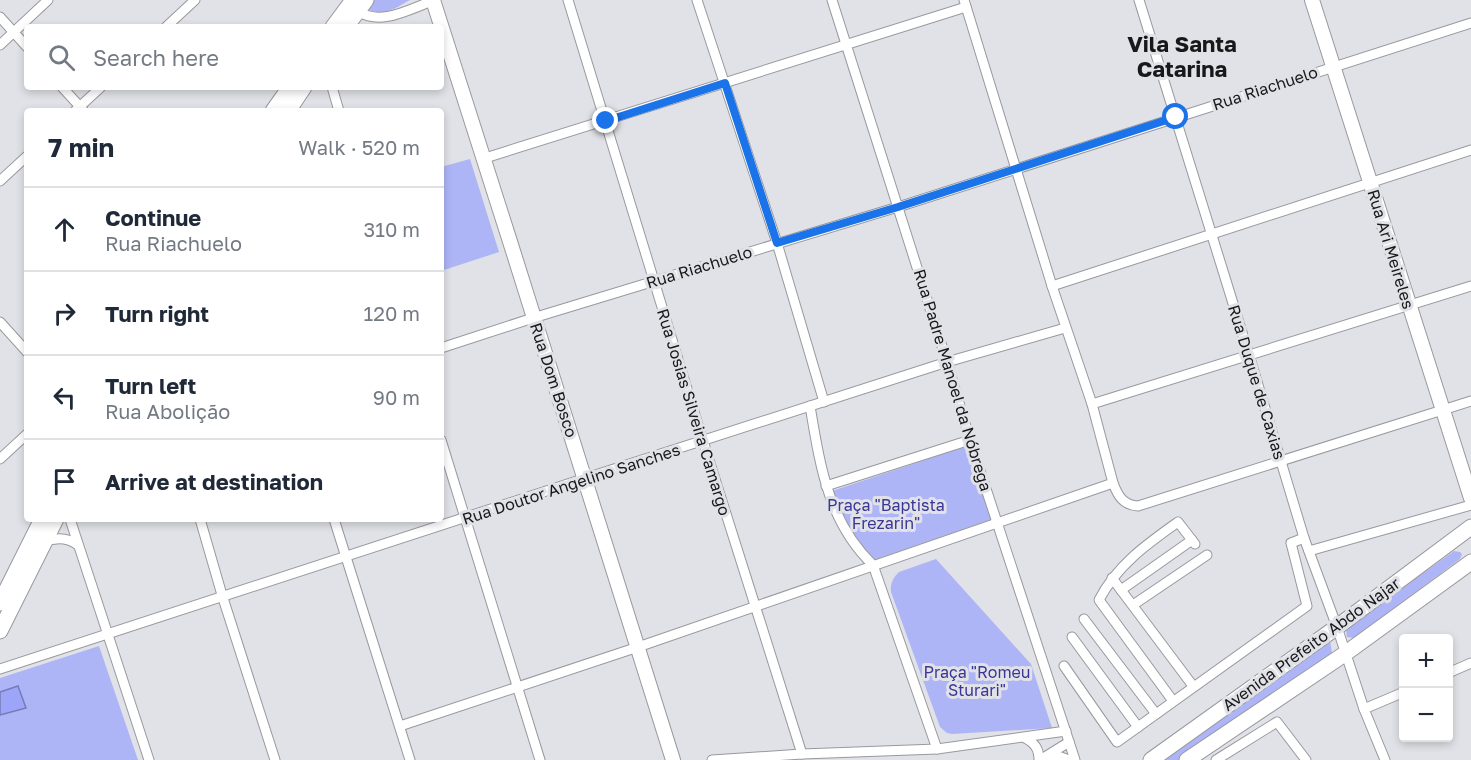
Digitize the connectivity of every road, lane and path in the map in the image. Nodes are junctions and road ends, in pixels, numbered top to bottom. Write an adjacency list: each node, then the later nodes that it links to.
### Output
1 (48, 0): 17 (street)
2 (195, 0): 13 (street)
3 (434, 0): 9 (street); 16 (main road, Rua Dom Bosco)
4 (568, 0): 35 (street, Rua Josias Silveira Camargo)
5 (697, 0): 23 (street)
6 (832, 0): 20 (street, Rua Padre Manoel da Nóbrega)
7 (1139, 0): 34 (street, Rua Duque de Caxias)
8 (1312, 0): 22 (main road, Rua Ari Meireles)
9 (356, 2): 14 (main road); 15 (main road)
10 (965, 3): 20 (street); 39 (street)
11 (0, 17): 17 (street)
12 (1471, 22): 22 (street, Rua Riachuelo)
13 (169, 24)
14 (336, 24)
15 (347, 24)
16 (441, 24)
17 (14, 32): 19 (street); 21 (street)
18 (444, 33): 38 (main road, Rua Dom Bosco)
19 (24, 44)
20 (845, 44): 23 (street); 42 (street, Rua Padre Manoel da Nóbrega)
21 (0, 45)
22 (1333, 66): 34 (street, Rua Riachuelo); 41 (main road, Rua Ari Meireles)
23 (725, 83): 35 (street); 44 (street)
24 (65, 90): 29 (street)
25 (98, 90): 30 (street)
26 (288, 90): 31 (main road)
27 (302, 90): 32 (main road)
28 (333, 90): 33 (street)
29 (79, 108)
30 (82, 108)
31 (275, 108)
32 (290, 108)
33 (338, 108)
34 (1176, 117): 39 (street, Rua Riachuelo); 43 (street, Rua Duque de Caxias)
35 (606, 121): 38 (street); 45 (street, Rua Josias Silveira Camargo)
36 (1471, 150): 41 (street)
37 (24, 159): 40 (street)
38 (482, 159): 49 (main road, Rua Dom Bosco)
39 (1017, 169): 42 (street, Rua Riachuelo); 46 (street)
40 (0, 181)
41 (1371, 183): 43 (street); 48 (main road, Rua Ari Meireles)
42 (898, 207): 44 (street, Rua Riachuelo); 55 (street, Rua Padre Manoel da Nóbrega)
43 (1212, 234): 46 (street); 54 (street, Rua Duque de Caxias)
44 (777, 243): 45 (street, Rua Riachuelo); 57 (street)
45 (654, 280): 49 (street, Rua Riachuelo); 63 (street, Rua Josias Silveira Camargo)
46 (1052, 286): 51 (street)
47 (1471, 286): 48 (street)
48 (1409, 306): 54 (street); 60 (main road, Rua Ari Meireles)
49 (533, 318): 52 (street, Rua Riachuelo); 67 (main road, Rua Dom Bosco)
50 (0, 322): 53 (street)
51 (1065, 328): 55 (street, Rua Doutor Angelino Sanches); 58 (street)
52 (444, 347)
53 (24, 349)
54 (1250, 355): 58 (street); 66 (street, Rua Duque de Caxias)
55 (947, 362): 57 (street, Rua Doutor Angelino Sanches); 62 (street, Rua Padre Manoel da Nóbrega)
56 (1471, 401): 60 (street)
57 (824, 402): 59 (street, Rua Doutor Angelino Sanches)
58 (1092, 404): 68 (street)
59 (810, 406): 63 (street, Rua Doutor Angelino Sanches); 69 (street)
60 (1442, 410): 66 (street); 70 (main road, Rua Ari Meireles)
61 (24, 437): 65 (street)
62 (970, 440): 69 (street); 78 (street, Rua Padre Manoel da Nóbrega)
63 (703, 441): 67 (street, Rua Doutor Angelino Sanches); 95 (street, Rua Josias Silveira Camargo)
64 (444, 449): 72 (street)
65 (0, 459)
66 (1281, 461): 68 (street); 80 (street, Rua Duque de Caxias)
67 (586, 478): 72 (street, Rua Doutor Angelino Sanches); 101 (main road, Rua Dom Bosco)
68 (1113, 483): 78 (street)
69 (826, 486): 89 (street)
70 (1471, 498)
71 (1471, 504): 85 (street)
72 (467, 518): 86 (street, Rua Doutor Angelino Sanches); 108 (street)
73 (40, 522): 93 (main road)
74 (54, 522): 82 (main road)
75 (71, 522): 83 (street)
76 (201, 522): 92 (street)
77 (335, 522): 86 (street)
78 (997, 522): 89 (street); 116 (street, Rua Padre Manoel da Nóbrega)
79 (1471, 528): 81 (main road, Avenida Prefeito Abdo Najar)
80 (1304, 538): 85 (street, Rua Duque de Caxias); 109 (street)
81 (1456, 539): 84 (main road); 97 (main road, Avenida Prefeito Abdo Najar)
82 (44, 542): 83 (street); 98 (main road)
83 (78, 545): 99 (street)
84 (1471, 546)
85 (1309, 551): 97 (street, Rua Duque de Caxias)
86 (345, 555): 92 (street, Rua Doutor Angelino Sanches); 114 (street)
87 (1207, 555): 94 (street)
88 (1471, 562): 102 (main road, Avenida Prefeito Abdo Najar)
89 (873, 565): 95 (street); 119 (street)
90 (1112, 578): 91 (street); 91 (street); 111 (street)
91 (1121, 590): 94 (street)
92 (222, 595): 99 (street, Rua Doutor Angelino Sanches); 124 (street)
93 (0, 603)
94 (1133, 605): 109 (street)
95 (755, 607): 101 (street); 120 (street, Rua Josias Silveira Camargo)
96 (1084, 619): 113 (street)
97 (1337, 627): 102 (street, Rua Duque de Caxias); 131 (main road, Avenida Prefeito Abdo Najar)
98 (0, 632)
99 (107, 634): 106 (street, Rua Doutor Angelino Sanches); 123 (street)
100 (1072, 637): 115 (street)
101 (638, 647): 108 (street); 127 (main road, Rua Dom Bosco)
102 (1346, 653): 112 (street, Rua Duque de Caxias); 132 (main road, Avenida Prefeito Abdo Najar)
103 (0, 662): 106 (street, Rua Doutor Angelino Sanches)
104 (1471, 663): 107 (street)
105 (1064, 666): 115 (street)
106 (5, 668)
107 (1453, 671)
108 (517, 686): 114 (street); 126 (street)
109 (1193, 686): 111 (street)
110 (1399, 694): 112 (street)
111 (1173, 701): 113 (street)
112 (1364, 708): 135 (street, Rua Duque de Caxias)
113 (1156, 714): 115 (street)
114 (400, 726): 125 (street)
115 (1138, 727)
116 (1066, 731): 117 (street); 118 (street, Rua Padre Manoel da Nóbrega)
117 (1025, 738): 119 (street); 122 (street)
118 (1069, 742): 122 (street); 130 (street, Rua Padre Manoel da Nóbrega)
119 (937, 748): 121 (street)
120 (802, 754): 121 (street); 128 (street)
121 (876, 756)
122 (1042, 759): 129 (street)
123 (148, 760)
124 (275, 760)
125 (410, 760)
126 (540, 760)
127 (673, 760)
128 (712, 760)
129 (1069, 760)
130 (1075, 760)
131 (1151, 760)
132 (1187, 760)
133 (1216, 760): 134 (street)
134 (1306, 760)
135 (1385, 760)

